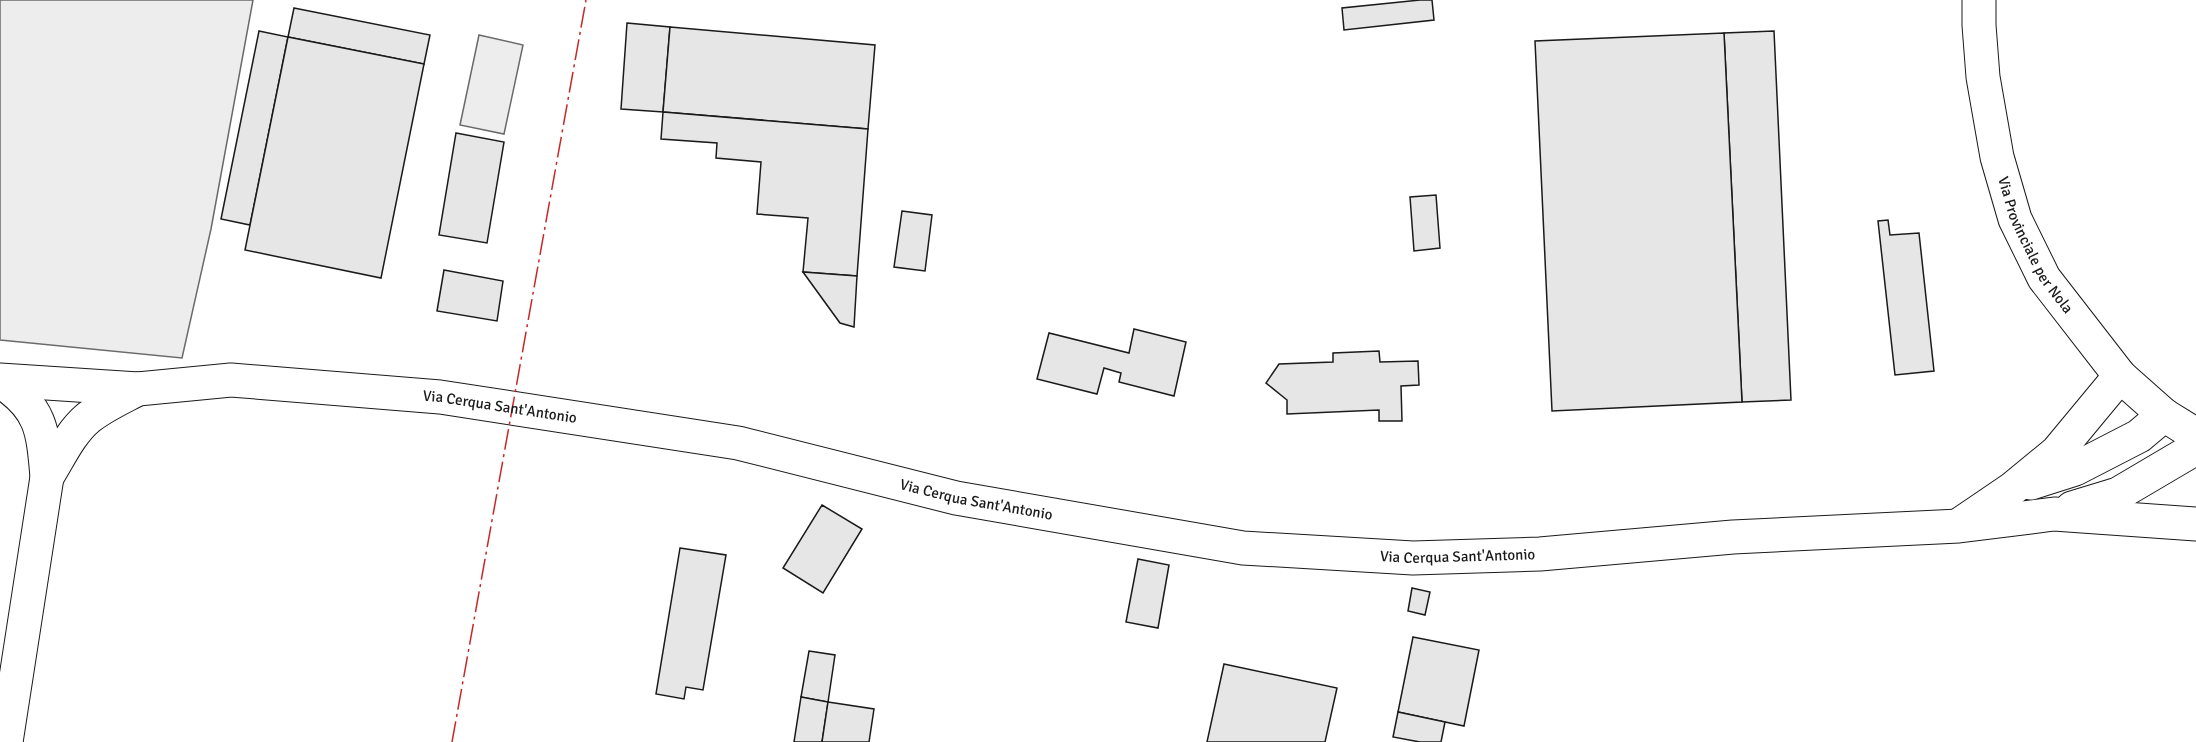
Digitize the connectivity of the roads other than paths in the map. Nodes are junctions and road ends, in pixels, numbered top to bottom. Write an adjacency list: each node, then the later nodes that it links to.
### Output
1 (1979, 0): 2 (street, Via Provinciale per Nola)
2 (2120, 376): 6 (street, Via Provinciale per Nola); 12 (street)
3 (0, 380): 4 (street, Via Cerqua Sant'Antonio); 7 (street)
4 (73, 384): 5 (street, Via Cerqua Sant'Antonio); 7 (street); 8 (street)
5 (138, 389): 8 (street); 15 (street, Via Cerqua Sant'Antonio)
6 (2164, 415): 9 (street, Via Provinciale per Nola); 12 (street)
7 (36, 416): 11 (street)
8 (86, 419): 11 (street)
9 (2196, 435)
10 (2196, 448): 13 (street, Via Cerqua Sant'Antonio)
11 (47, 477): 16 (street)
12 (2012, 489): 15 (street)
13 (2054, 514): 14 (street, Via Cerqua Sant'Antonio); 15 (street, Via Cerqua Sant'Antonio)
14 (2196, 524)
15 (1959, 526)
16 (6, 742)

